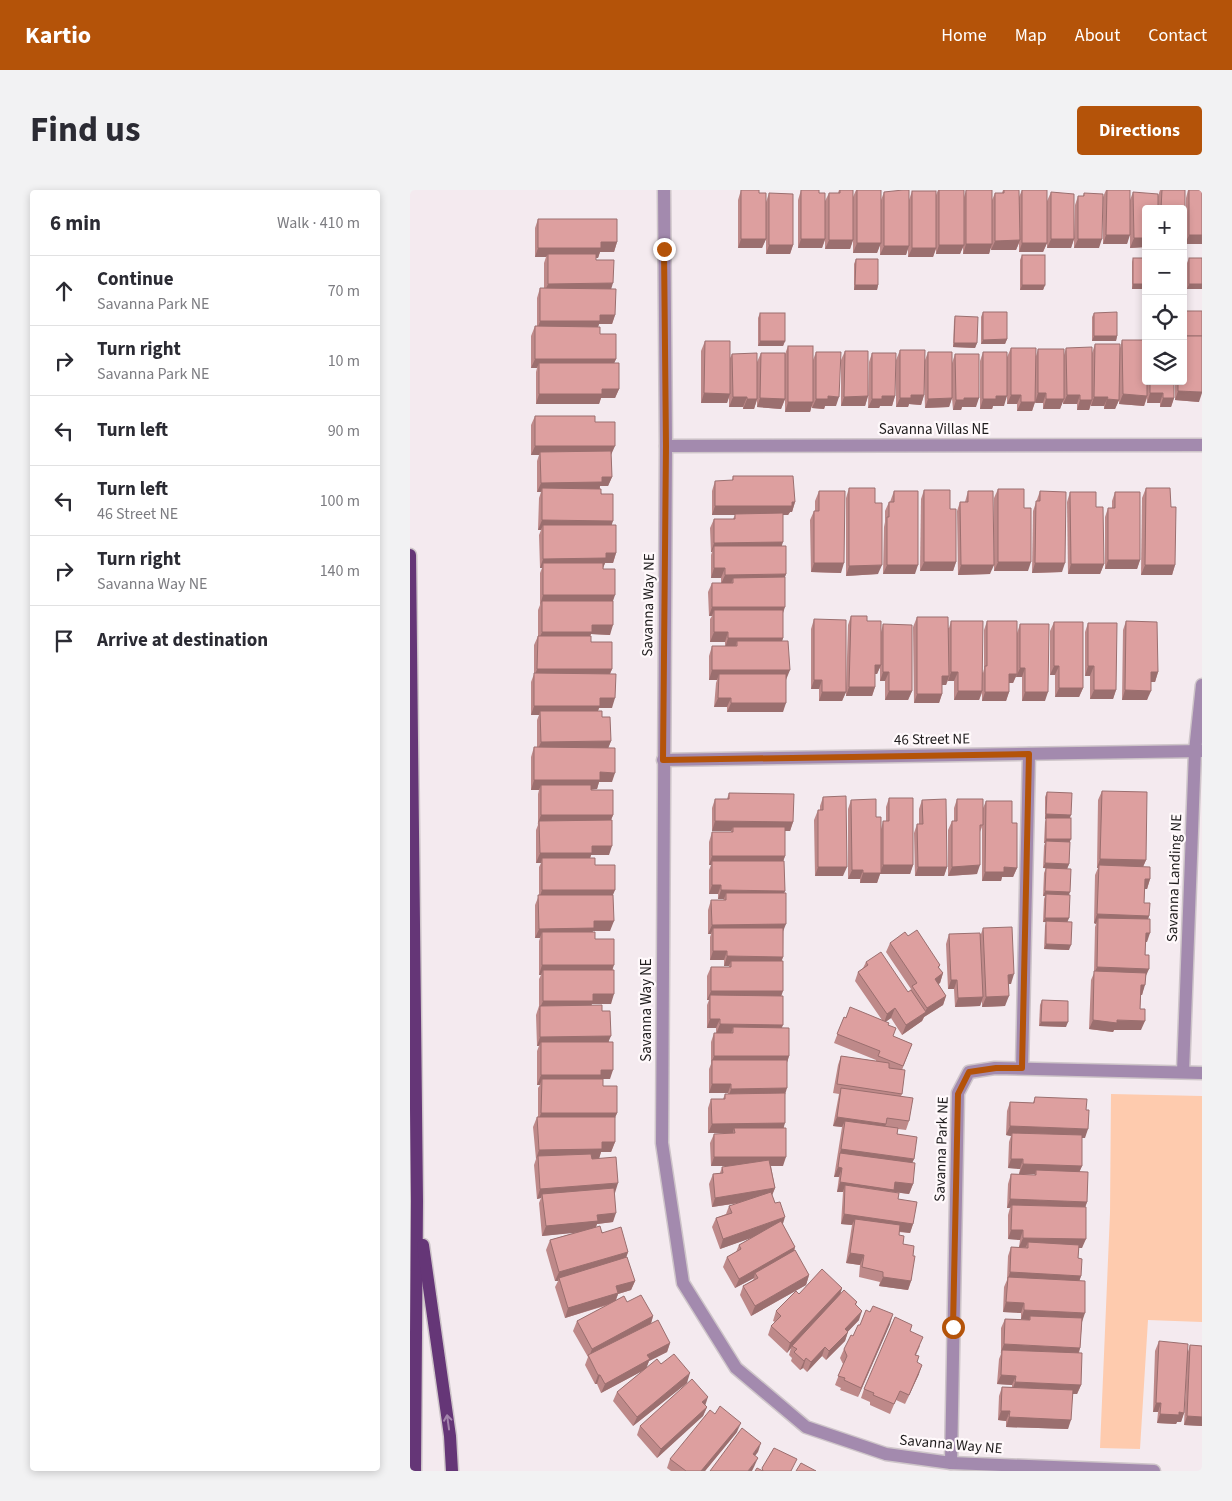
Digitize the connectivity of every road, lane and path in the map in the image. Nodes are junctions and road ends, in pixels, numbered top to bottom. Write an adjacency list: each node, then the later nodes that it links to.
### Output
1 (664, 190): 3 (street, Savanna Way NE)
2 (1202, 444): 3 (street, Savanna Villas NE)
3 (666, 446): 8 (street, Savanna Way NE)
4 (410, 555): 12 (main road)
5 (1202, 684): 6 (street, Savanna Landing NE)
6 (1199, 751): 7 (street, 46 Street NE); 10 (street, Savanna Landing NE)
7 (1029, 754): 8 (street, 46 Street NE); 9 (street)
8 (663, 760): 13 (street, Savanna Way NE)
9 (1022, 1068): 10 (street, Savanna Park NE); 13 (street, Savanna Park NE)
10 (1183, 1072): 11 (street, Savanna Park NE)
11 (1202, 1073)
12 (417, 1201): 14 (main road); 15 (main road, one-way to 12)
13 (951, 1463): 16 (street, Savanna Way NE)
14 (415, 1471)
15 (452, 1471)
16 (1154, 1471)

